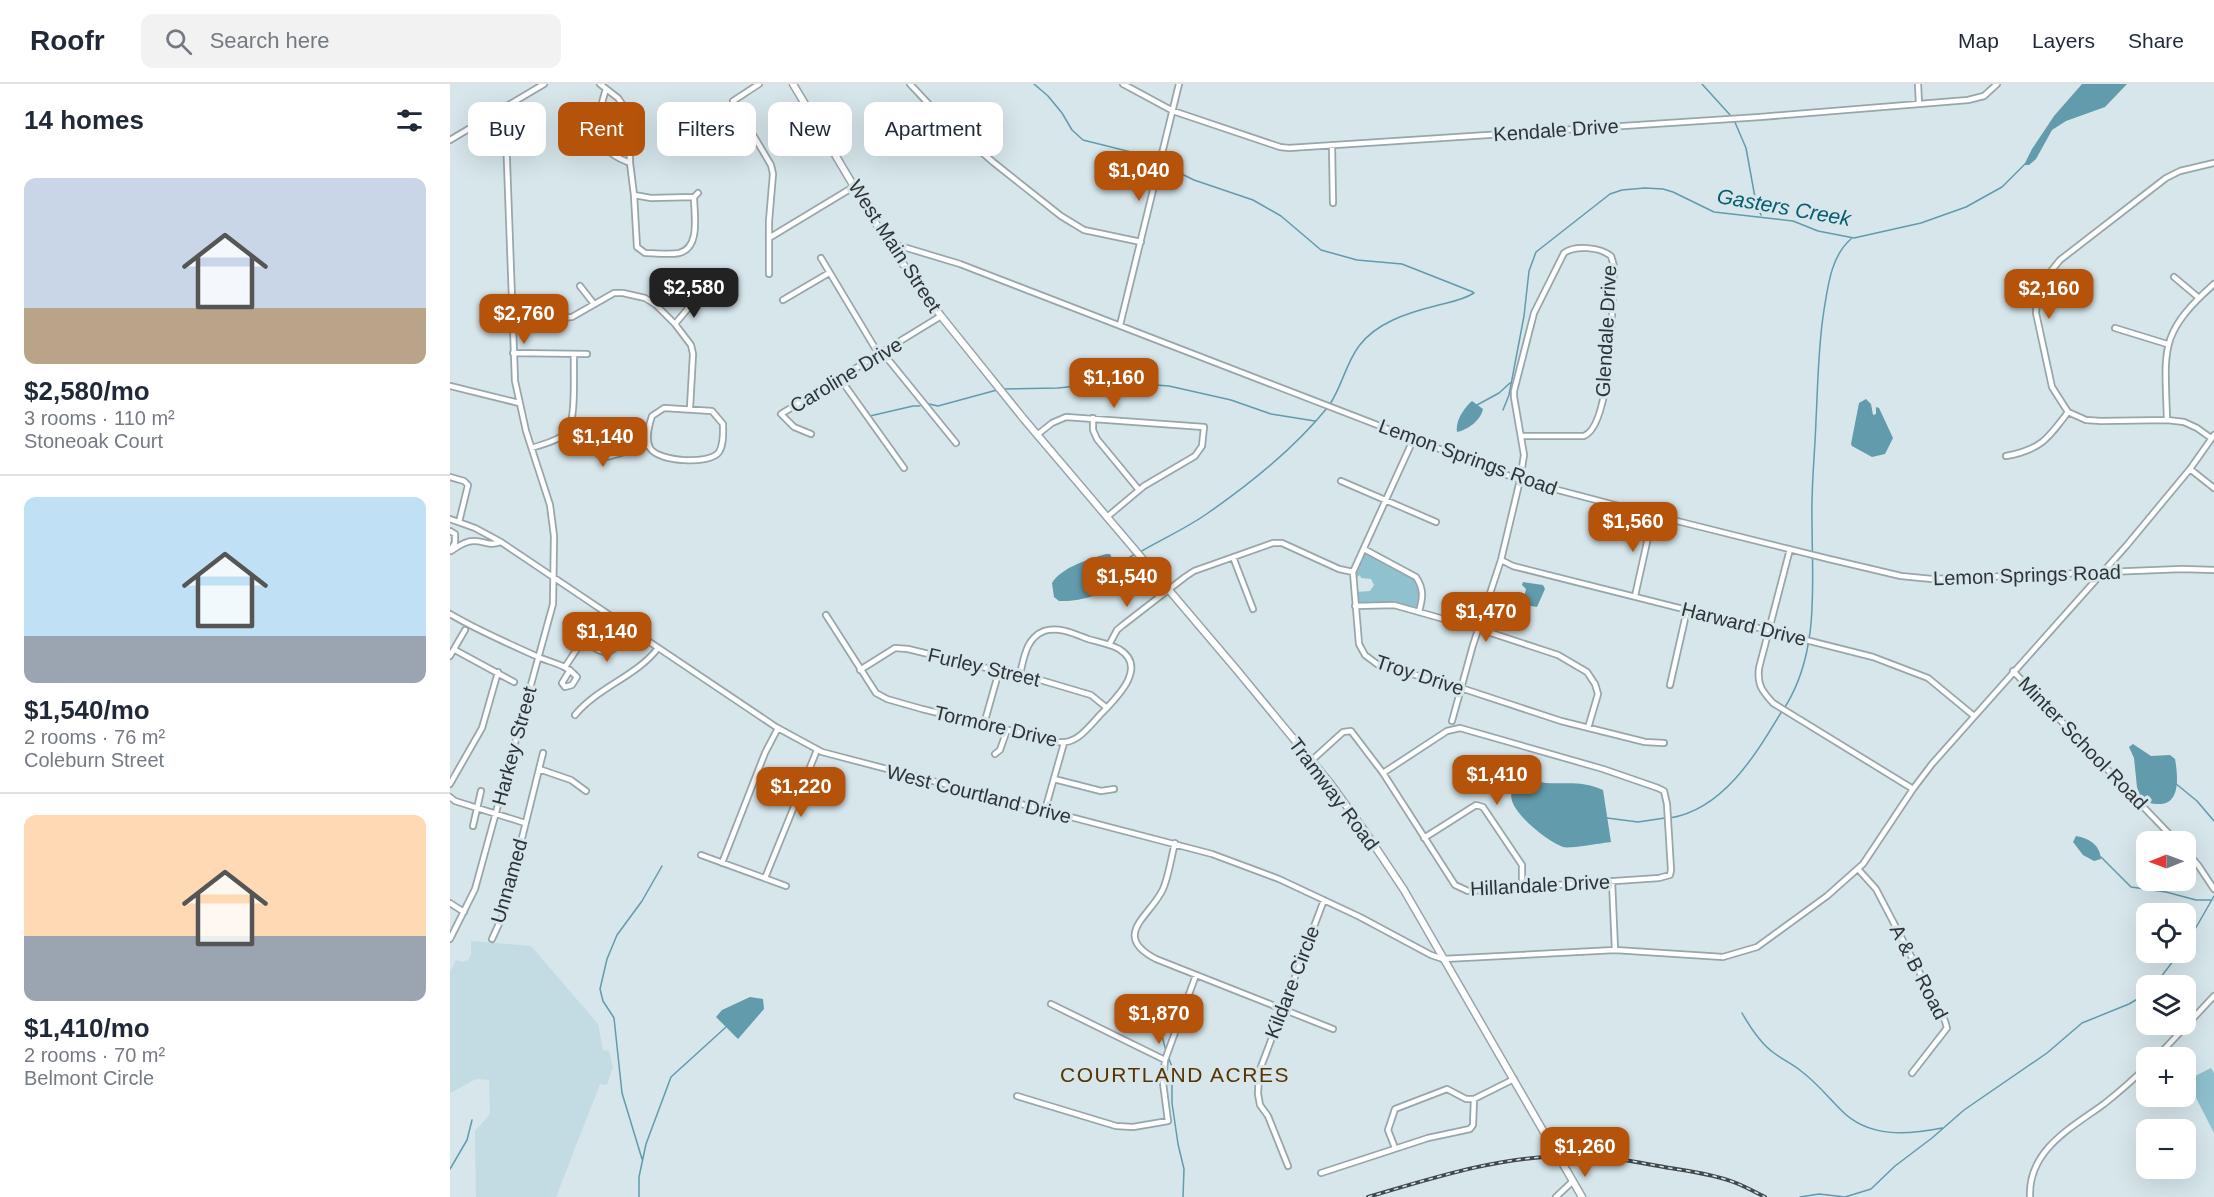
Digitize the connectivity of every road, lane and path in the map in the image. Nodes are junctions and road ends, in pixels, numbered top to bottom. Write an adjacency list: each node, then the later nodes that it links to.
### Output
1 (544, 84): 11 (street)
2 (600, 84): 10 (street)
3 (759, 84): 25 (street)
4 (793, 84): 20 (main road, West Main Street)
5 (910, 84): 27 (street)
6 (1122, 84): 13 (street, Kendale Drive)
7 (1179, 84): 13 (street)
8 (1918, 84): 12 (street)
9 (1997, 84): 12 (street, Kendale Drive)
10 (606, 89): 18 (street); 18 (street)
11 (515, 102)
12 (1919, 104): 16 (street, Kendale Drive)
13 (1173, 111): 16 (street, Kendale Drive); 27 (street)
14 (468, 130): 15 (street)
15 (450, 140)
16 (1332, 145): 24 (street)
17 (507, 156): 39 (street, Harkey Street)
18 (630, 163): 22 (street)
19 (2214, 163): 52 (street)
20 (855, 186): 25 (street); 26 (main road, West Main Street)
21 (698, 193): 23 (street)
22 (634, 195): 23 (street); 23 (street)
23 (694, 197)
24 (1333, 203)
25 (769, 238): 30 (street)
26 (887, 242): 38 (main road, West Main Street); 41 (street, Lemon Springs Road)
27 (1141, 242): 41 (street)
28 (821, 258): 29 (street)
29 (829, 273): 36 (street); 47 (street)
30 (769, 274)
31 (2174, 277): 34 (street)
32 (2214, 284): 34 (street)
33 (580, 286): 37 (street)
34 (2199, 298): 43 (street)
35 (696, 299): 40 (street)
36 (783, 300)
37 (594, 304): 39 (street); 40 (street)
38 (941, 316): 47 (street, Caroline Drive); 55 (main road, West Main Street)
39 (512, 322): 44 (street, Harkey Street)
40 (675, 324): 51 (street)
41 (1120, 325): 61 (street, Lemon Springs Road)
42 (2115, 328): 43 (street)
43 (2167, 344): 54 (street)
44 (513, 353): 45 (street); 50 (street, Harkey Street)
45 (574, 354): 46 (street); 56 (street)
46 (587, 354)
47 (882, 354): 48 (street, Caroline Drive); 62 (street)
48 (841, 380): 57 (street, Caroline Drive); 66 (street)
49 (450, 386): 50 (street)
50 (519, 403): 64 (street, Harkey Street)
51 (690, 408): 63 (street); 63 (street)
52 (2068, 411): 54 (street); 65 (street)
53 (1093, 418): 58 (street); 72 (street); 72 (street)
54 (2167, 420): 60 (street)
55 (1032, 428): 58 (main road, Tramway Road)
56 (568, 431): 63 (street); 64 (street)
57 (812, 434)
58 (1037, 435): 75 (main road, Tramway Road)
59 (1521, 436): 59 (street, Glendale Drive); 69 (street, Glendale Drive)
60 (2212, 437): 67 (street)
61 (1414, 438): 69 (street, Lemon Springs Road); 73 (street, Troy Drive)
62 (956, 443)
63 (649, 445)
64 (532, 448): 89 (street, Harkey Street)
65 (2006, 456)
66 (903, 468)
67 (2190, 469): 71 (street); 88 (street)
68 (450, 477): 77 (street)
69 (1520, 480): 74 (street, Lemon Springs Road); 85 (street, Glendale Drive)
70 (1341, 481): 73 (street)
71 (2214, 488)
72 (1139, 490): 75 (street)
73 (1387, 500): 78 (street); 81 (street, Troy Drive)
74 (1653, 515): 82 (street, Lemon Springs Road); 91 (street)
75 (1107, 517): 90 (main road, Tramway Road)
76 (450, 519): 77 (street, West Courtland Drive)
77 (459, 522): 80 (street, West Courtland Drive)
78 (1436, 522)
79 (450, 531): 83 (street)
80 (501, 542): 83 (street); 89 (street, West Courtland Drive)
81 (1364, 549): 87 (street, Troy Drive); 95 (street)
82 (1790, 549): 88 (street, Lemon Springs Road); 101 (street)
83 (450, 551)
84 (1233, 557): 87 (street); 90 (street); 93 (street)
85 (1501, 560): 91 (street, Harward Drive); 99 (street, Glendale Drive)
86 (2214, 570): 88 (street, Lemon Springs Road)
87 (1353, 572): 92 (street, Troy Drive)
88 (2103, 572): 111 (street)
89 (554, 578): 98 (street, West Courtland Drive); 106 (street, Harkey Street)
90 (1168, 591): 102 (street); 130 (main road, Tramway Road)
91 (1635, 596): 94 (street, Harward Drive)
92 (1355, 606): 95 (street); 116 (street, Troy Drive)
93 (1252, 609)
94 (1687, 609): 101 (street, Harward Drive); 115 (street)
95 (1419, 611): 99 (street)
96 (450, 614): 106 (street)
97 (826, 615): 109 (street, Tormore Drive)
98 (628, 628): 103 (street, West Courtland Drive); 107 (street)
99 (1479, 629): 116 (street, Glendale Drive); 123 (street)
100 (465, 630): 104 (street)
101 (1769, 631): 119 (street, Harward Drive); 136 (street)
102 (1109, 645): 113 (street, Tormore Drive); 117 (street, Tormore Drive)
103 (658, 648): 118 (street); 122 (street, West Courtland Drive)
104 (455, 650): 105 (street); 112 (street)
105 (450, 656)
106 (538, 657): 107 (street); 142 (street, Harkey Street)
107 (565, 667): 108 (street)
108 (570, 670)
109 (860, 670): 110 (street, Furley Street); 121 (street, Tormore Drive)
110 (999, 671): 113 (street, Furley Street); 121 (street)
111 (2013, 671): 119 (street); 145 (street, Minter School Road)
112 (498, 672): 114 (street); 134 (street)
113 (1020, 674): 117 (street, Furley Street)
114 (514, 682)
115 (1670, 685)
116 (1461, 688): 120 (street, Glendale Drive); 123 (street, Troy Drive)
117 (1107, 708): 125 (street, Tormore Drive)
118 (575, 715)
119 (1974, 716): 136 (street)
120 (1452, 721)
121 (984, 724): 124 (street, Tormore Drive)
122 (778, 728): 127 (street, West Courtland Drive); 149 (street)
123 (1588, 728): 126 (street, Troy Drive)
124 (1006, 730): 125 (street, Tormore Drive); 129 (street)
125 (1064, 743): 133 (street)
126 (1664, 743)
127 (817, 750): 141 (street, West Courtland Drive); 152 (street)
128 (543, 753): 131 (street, Unnamed)
129 (995, 754)
130 (1311, 761): 132 (street, Hillandale Drive); 163 (main road, Tramway Road)
131 (539, 769): 138 (street); 143 (street, Unnamed)
132 (1383, 773): 146 (street, Hillandale Drive); 153 (street, Hillandale Drive)
133 (1054, 779): 135 (street); 141 (street)
134 (450, 784)
135 (1113, 789)
136 (1912, 789): 151 (street)
137 (481, 791): 140 (street)
138 (586, 791)
139 (450, 797): 140 (street, Unnamed)
140 (477, 808): 142 (street, Unnamed); 144 (street)
141 (1045, 810): 147 (street, West Courtland Drive)
142 (494, 814): 143 (street, Unnamed); 159 (street, Harkey Street)
143 (525, 823): 161 (street, Unnamed)
144 (473, 826)
145 (2166, 831)
146 (1424, 838): 155 (street, Hillandale Drive); 155 (street)
147 (1175, 843): 157 (street, West Courtland Drive); 164 (street)
148 (701, 855): 149 (street)
149 (722, 863): 152 (street)
150 (2196, 863): 156 (street)
151 (1858, 869): 162 (street); 171 (street, A & B Road)
152 (765, 878): 154 (street)
153 (1612, 881): 155 (street, Hillandale Drive); 162 (street)
154 (786, 886)
155 (1522, 888)
156 (2214, 889)
157 (1324, 900): 163 (street, West Courtland Drive); 167 (street, Kildare Circle)
158 (450, 903): 159 (street)
159 (464, 912): 160 (street, Harkey Street)
160 (450, 939)
161 (492, 939)
162 (1615, 950): 163 (street)
163 (1443, 959): 173 (main road, Tramway Road)
164 (1196, 975): 167 (street); 170 (street)
165 (2214, 996): 169 (street)
166 (1051, 1004): 170 (street)
167 (1282, 1008): 168 (street); 177 (street, Kildare Circle)
168 (1334, 1029)
169 (2166, 1047)
170 (1166, 1060): 174 (street)
171 (1912, 1073)
172 (2136, 1076): 182 (street)
173 (1514, 1080): 175 (street); 179 (main road, Tramway Road, bridge)
174 (1017, 1096)
175 (1474, 1099): 176 (street); 176 (street)
176 (1395, 1148): 178 (street)
177 (1288, 1166)
178 (1321, 1173)
179 (1573, 1181): 180 (street); 181 (main road, Tramway Road)
180 (1556, 1197)
181 (1582, 1197)
182 (2030, 1197)

